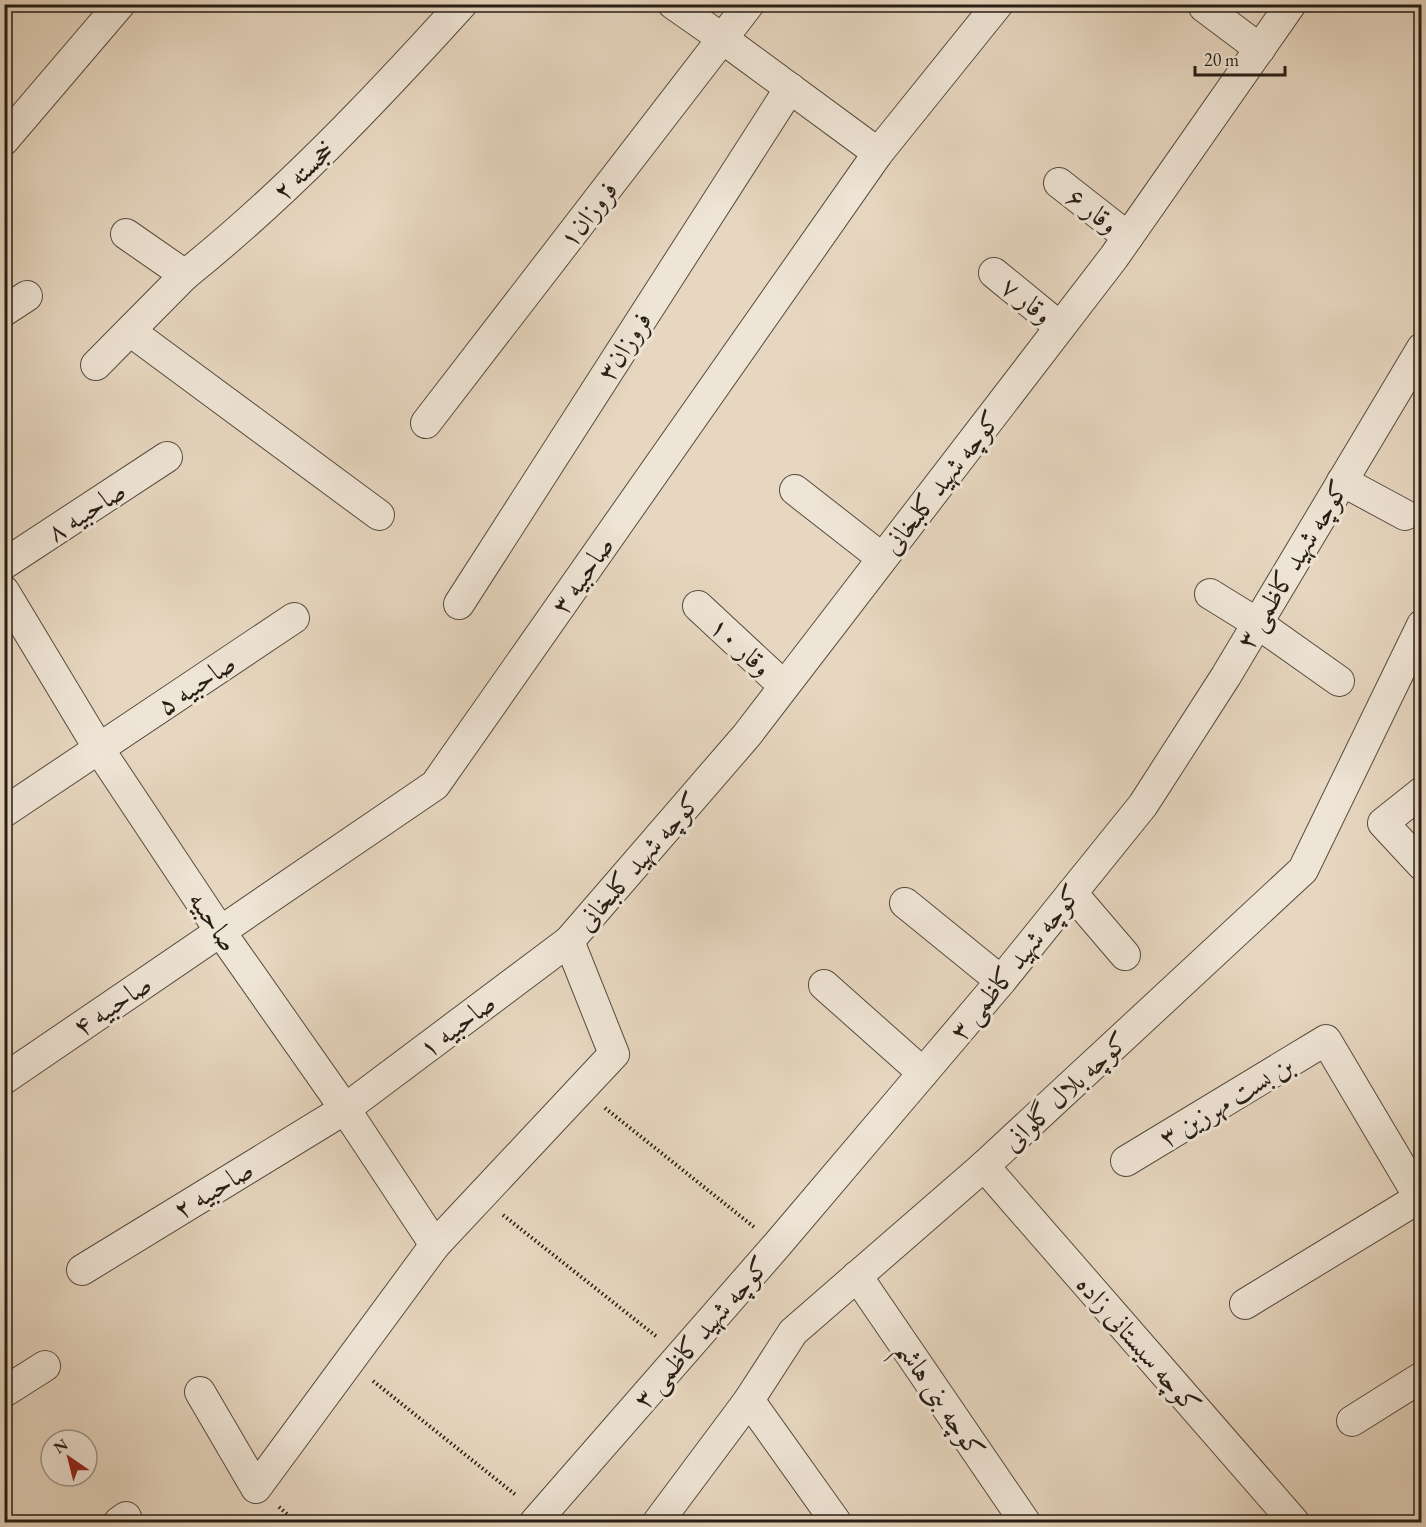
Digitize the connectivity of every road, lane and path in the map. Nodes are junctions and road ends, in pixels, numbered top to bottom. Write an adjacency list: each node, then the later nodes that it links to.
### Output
1 (120, 4): 11 (street)
2 (462, 4): 17 (street, خجسته ۲)
3 (673, 4): 8 (street)
4 (749, 4): 8 (street, فروزان۱)
5 (998, 4): 12 (street, صاحبیه ۳)
6 (1291, 4): 9 (street, کوچه شهید کلبخانی)
7 (1204, 7): 9 (street)
8 (723, 39): 10 (street); 22 (street, فروزان۱)
9 (1260, 49): 15 (street, کوچه شهید کلبخانی)
10 (790, 88): 12 (street); 32 (street, فروزان۳)
11 (4, 140)
12 (878, 153): 45 (street, صاحبیه ۳)
13 (1059, 183): 15 (street, وقار ۶)
14 (126, 234): 17 (street)
15 (1128, 237): 18 (street, کوچه شهید کلبخانی)
16 (994, 273): 18 (street, وقار ۷)
17 (185, 275): 19 (street, خجسته ۲)
18 (1060, 327): 28 (street, کوچه شهید کلبخانی)
19 (130, 331): 21 (street, خجسته ۲); 26 (street)
20 (1422, 348): 24 (street, کوچه شهید کاظمی ۳)
21 (96, 365)
22 (426, 423)
23 (167, 457): 29 (street, صاحبیه ۸)
24 (1342, 481): 27 (street); 35 (street, کوچه شهید کاظمی ۳)
25 (795, 490): 28 (street)
26 (379, 515)
27 (1405, 515)
28 (882, 558): 38 (street, کوچه شهید کلبخانی)
29 (4, 564)
30 (4, 591): 39 (street, صاحبیه)
31 (1210, 594): 35 (street)
32 (459, 604)
33 (698, 606): 38 (street, وقار ۱۰)
34 (294, 618): 39 (street, صاحبیه ۵)
35 (1257, 623): 37 (street); 43 (street, کوچه شهید کاظمی ۳)
36 (1422, 625): 55 (street, کوچه بلال گلوانی)
37 (1339, 681)
38 (784, 686): 46 (street, کوچه شهید کلبخانی)
39 (99, 749): 41 (street, صاحبیه ۵); 45 (street, صاحبیه)
40 (1422, 792): 42 (street)
41 (4, 812)
42 (1422, 865)
43 (1072, 893): 47 (street); 48 (street, کوچه شهید کاظمی ۳)
44 (905, 903): 48 (street)
45 (220, 931): 51 (street, صاحبیه ۴); 53 (street, صاحبیه)
46 (568, 941): 52 (street); 53 (street, صاحبیه ۱)
47 (1125, 955)
48 (1001, 981): 50 (street, کوچه شهید کاظمی ۳)
49 (824, 985): 50 (street)
50 (923, 1072): 59 (street, کوچه شهید کاظمی ۳)
51 (4, 1079)
52 (581, 1089): 56 (street); 59 (path)
53 (345, 1109): 58 (street, صاحبیه); 60 (street, صاحبیه ۲)
54 (1126, 1161): 57 (street, بن بست مهرزین ۳)
55 (984, 1166): 61 (street, کوچه بلال گلوانی); 75 (street, کوچه سیستانی زاده)
56 (479, 1196): 58 (street); 63 (path)
57 (1420, 1200): 62 (street)
58 (435, 1245): 64 (street)
59 (777, 1245): 63 (street, کوچه شهید کاظمی ۳)
60 (82, 1270)
61 (857, 1276): 69 (street, کوچه بلال گلوانی); 74 (street, کوچه بنی هاشم)
62 (1245, 1304)
63 (680, 1355): 71 (street, کوچه شهید کاظمی ۳)
64 (349, 1361): 68 (street); 71 (path)
65 (45, 1366): 67 (street)
66 (1422, 1377): 70 (street)
67 (4, 1392)
68 (200, 1392)
69 (749, 1400): 72 (street, کوچه بلال گلوانی); 73 (street)
70 (1352, 1421)
71 (538, 1519)
72 (658, 1522)
73 (836, 1522)
74 (1025, 1522)
75 (1294, 1522)

